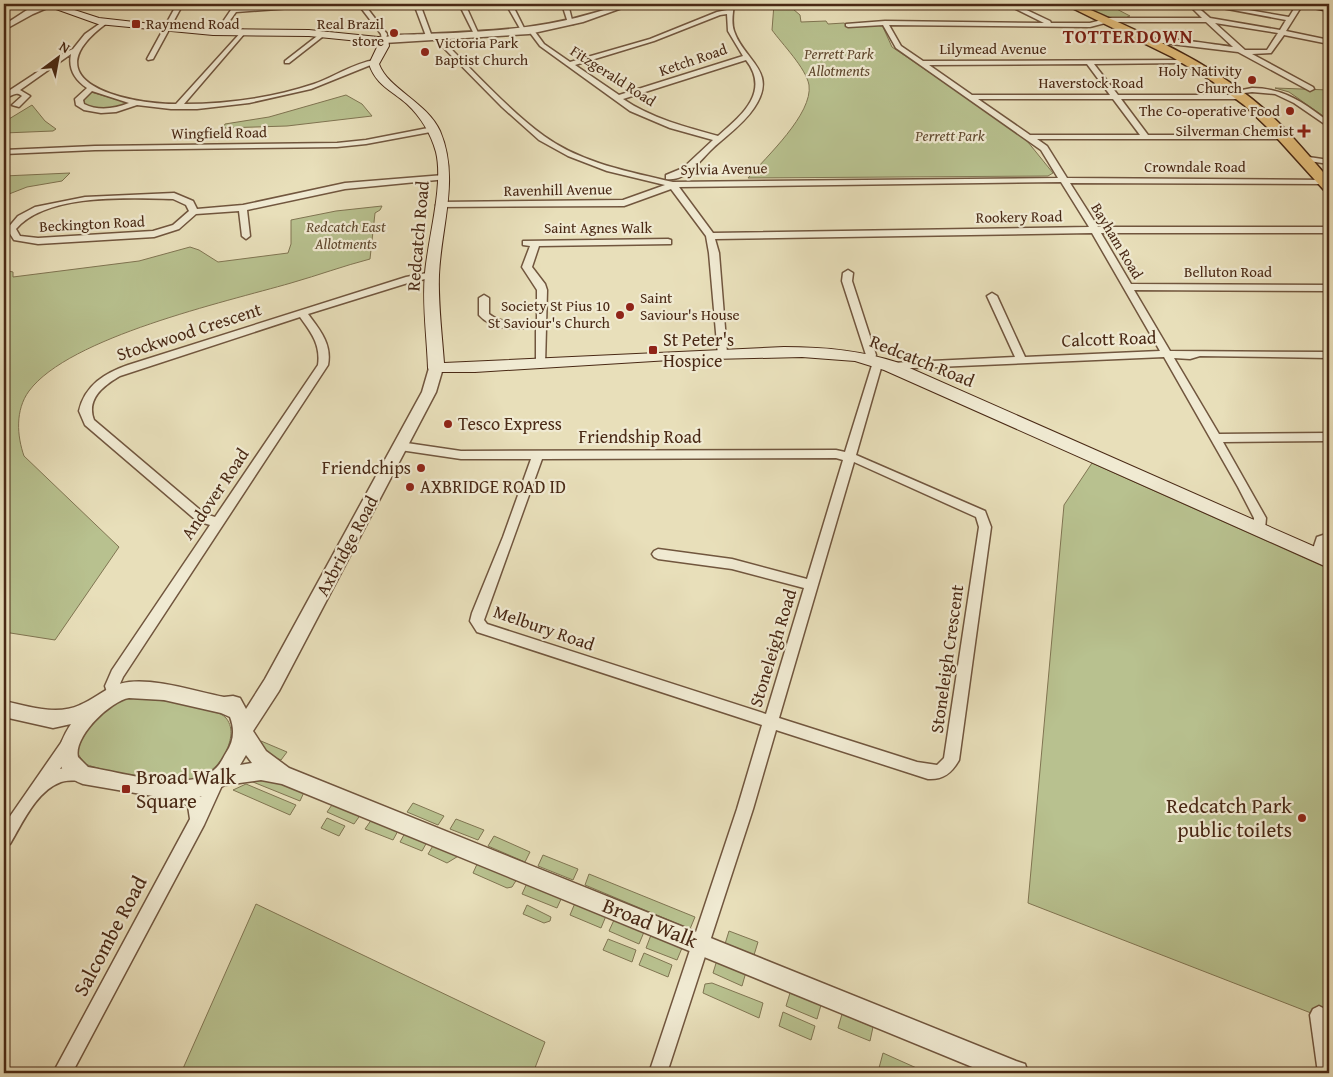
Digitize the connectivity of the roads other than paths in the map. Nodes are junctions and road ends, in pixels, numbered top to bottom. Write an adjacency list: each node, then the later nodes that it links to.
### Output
1 (180, 4): 30 (street)
2 (318, 4): 17 (street)
3 (361, 4): 38 (street)
4 (417, 4): 37 (street)
5 (462, 4): 36 (street)
6 (509, 4): 31 (street, Fitzgerald Road)
7 (564, 4): 25 (street)
8 (629, 4): 18 (street)
9 (1010, 4): 27 (street)
10 (1069, 4): 23 (highway)
11 (1191, 4): 21 (street)
12 (1204, 4): 22 (street)
13 (1300, 4): 22 (street)
14 (1307, 4): 19 (highway)
15 (1322, 4): 19 (highway)
16 (52, 5): 24 (main road); 29 (street)
17 (236, 7): 32 (street)
18 (609, 7): 25 (street)
19 (1329, 7)
20 (731, 8): 43 (street, Ravenhill Avenue); 50 (street)
21 (1208, 20): 23 (street); 34 (street); 42 (street)
22 (1289, 20): 34 (street)
23 (1104, 21): 27 (street); 39 (highway)
24 (105, 22): 30 (main road); 41 (street)
25 (571, 23): 31 (street)
26 (885, 23): 27 (street); 28 (street); 49 (street, Bayham Road)
27 (1053, 24)
28 (848, 25)
29 (4, 28)
30 (167, 29): 32 (main road); 44 (street)
31 (528, 31): 36 (street); 50 (street, Fitzgerald Road)
32 (213, 32): 33 (main road)
33 (243, 32): 35 (main road); 61 (street)
34 (1282, 32): 40 (street); 42 (street)
35 (322, 34): 38 (main road); 46 (street)
36 (477, 34): 37 (street)
37 (431, 35): 38 (street); 74 (street, Sylvia Avenue)
38 (384, 40): 47 (main road)
39 (1146, 41): 42 (street); 45 (highway)
40 (1329, 42)
41 (75, 51): 51 (street); 53 (street)
42 (1240, 51): 52 (street)
43 (748, 57): 58 (street, Ketch Road); 67 (street, Ravenhill Avenue)
44 (150, 59)
45 (1185, 61): 48 (street, Lilymead Avenue); 54 (highway)
46 (287, 62)
47 (374, 62): 61 (street); 63 (main road, Redcatch Road)
48 (1089, 62): 49 (street, Lilymead Avenue); 57 (street)
49 (921, 63): 56 (street, Bayham Road)
50 (570, 64): 58 (street, Fitzgerald Road)
51 (92, 88): 59 (street); 59 (street)
52 (1310, 89)
53 (13, 91): 55 (street); 60 (street)
54 (1239, 94): 57 (street, Haverstock Road); 62 (street, Haverstock Road); 64 (highway)
55 (5, 96)
56 (971, 97): 57 (street, Haverstock Road); 65 (street, Bayham Road)
57 (1115, 97): 66 (street)
58 (618, 98): 67 (street, Fitzgerald Road)
59 (137, 102): 61 (street)
60 (16, 105)
61 (178, 106)
62 (1329, 125)
63 (433, 130): 68 (street, Wingfield Road); 71 (main road, Redcatch Road)
64 (1286, 137): 66 (street); 69 (highway)
65 (1030, 138): 66 (street); 72 (street, Bayham Road)
66 (1146, 138)
67 (719, 139): 74 (street, Ravenhill Avenue)
68 (4, 152)
69 (1304, 158): 70 (street); 73 (highway)
70 (1329, 162)
71 (444, 178): 75 (main road, Redcatch Road); 76 (street)
72 (1065, 180): 73 (street, Crowndale Road); 74 (street, Sylvia Avenue); 78 (street, Bayham Road)
73 (1326, 180)
74 (671, 181): 75 (street, Ravenhill Avenue); 81 (street)
75 (440, 205): 84 (main road, Redcatch Road)
76 (243, 208): 77 (street); 80 (street)
77 (194, 212): 77 (street, Beckington Road)
78 (1094, 230): 79 (street, Rookery Road); 81 (street, Rookery Road); 85 (street, Bayham Road)
79 (1329, 230)
80 (246, 236)
81 (710, 236): 91 (street)
82 (665, 246): 90 (street, Saint Agnes Walk)
83 (848, 273): 95 (street)
84 (432, 275): 89 (street, Stockwood Crescent); 97 (main road, Redcatch Road)
85 (1127, 287): 86 (street, Belluton Road); 92 (street, Bayham Road)
86 (1329, 288)
87 (992, 296): 94 (street)
88 (484, 298): 90 (street)
89 (302, 313): 103 (street, Andover Road); 103 (street, Stockwood Crescent)
90 (542, 324): 96 (street, Saint Agnes Walk)
91 (722, 353): 95 (main road, Redcatch Road); 96 (main road, Redcatch Road)
92 (1166, 354): 93 (street, Calcott Road); 94 (street, Calcott Road); 99 (street, Bayham Road)
93 (1329, 355)
94 (1021, 360): 95 (street, Calcott Road)
95 (879, 362): 102 (street, Stoneleigh Road); 104 (main road, Redcatch Road)
96 (541, 363): 97 (main road, Redcatch Road)
97 (436, 368): 100 (street, Axbridge Road)
98 (1329, 437): 99 (street)
99 (1215, 438): 104 (street, Bayham Road)
100 (400, 446): 101 (street, Friendship Road); 110 (street, Axbridge Road)
101 (538, 454): 102 (street, Friendship Road); 115 (street, Melbury Road)
102 (850, 456): 108 (street, Stoneleigh Road); 115 (street, Stoneleigh Crescent)
103 (217, 522): 109 (street, Andover Road)
104 (1259, 530): 107 (main road, Redcatch Road)
105 (1329, 538): 107 (street)
106 (658, 554): 108 (street)
107 (1323, 558)
108 (811, 585): 115 (street, Stoneleigh Road)
109 (114, 694): 111 (street); 112 (street)
110 (266, 694): 111 (street); 116 (street, Axbridge Road)
111 (224, 705): 116 (street, Broad Walk)
112 (93, 708): 114 (street); 117 (street)
113 (4, 709): 114 (street)
114 (44, 717): 117 (street)
115 (770, 723): 125 (street, Stoneleigh Road)
116 (244, 731): 119 (street, Broad Walk); 120 (street)
117 (73, 738): 118 (street); 121 (street)
118 (83, 775): 121 (street); 122 (street)
119 (283, 775): 120 (street, Broad Walk); 125 (street, Broad Walk)
120 (219, 779): 122 (street); 123 (street, Salcombe Road)
121 (36, 791): 124 (street)
122 (176, 791): 123 (street)
123 (198, 820): 127 (street, Salcombe Road)
124 (4, 839)
125 (700, 943): 128 (street, Stoneleigh Road); 129 (street, Broad Walk)
126 (1319, 1016): 130 (street)
127 (62, 1073)
128 (658, 1073)
129 (1016, 1073)
130 (1327, 1073)

